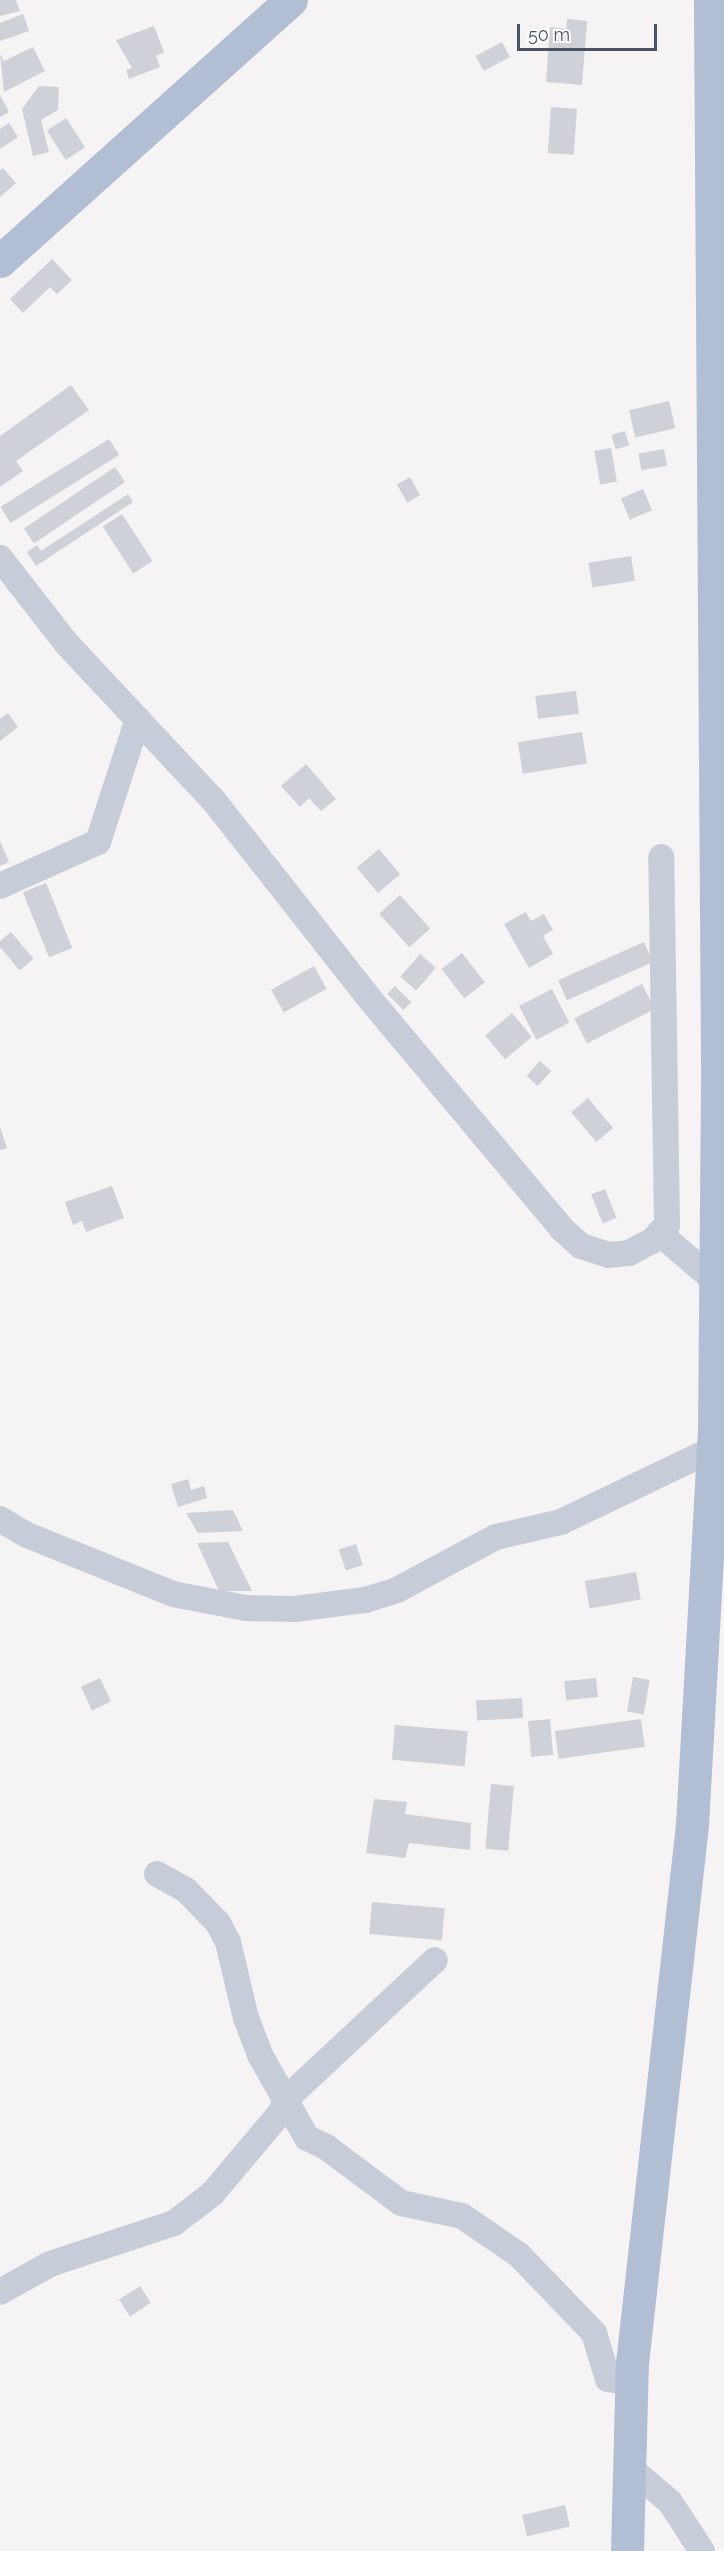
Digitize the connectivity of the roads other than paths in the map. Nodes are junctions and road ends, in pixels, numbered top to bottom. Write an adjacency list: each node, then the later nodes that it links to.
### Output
1 (291, 0): 3 (main road)
2 (710, 0): 4 (main road)
3 (0, 261)
4 (717, 301): 6 (main road)
5 (0, 558): 7 (street)
6 (719, 619): 10 (main road)
7 (138, 719): 9 (street); 12 (street)
8 (661, 857): 12 (street)
9 (0, 886)
10 (720, 899): 11 (main road)
11 (720, 1082): 13 (main road)
12 (659, 1233): 13 (street)
13 (715, 1281): 14 (main road)
14 (720, 1321): 15 (main road)
15 (717, 1442): 16 (street); 21 (main road)
16 (0, 1519)
17 (157, 1874): 19 (street)
18 (435, 1960): 19 (street)
19 (286, 2098): 20 (street); 21 (street)
20 (0, 2292)
21 (631, 2383): 22 (main road)
22 (628, 2466): 23 (main road); 24 (street)
23 (627, 2551)
24 (702, 2551)

